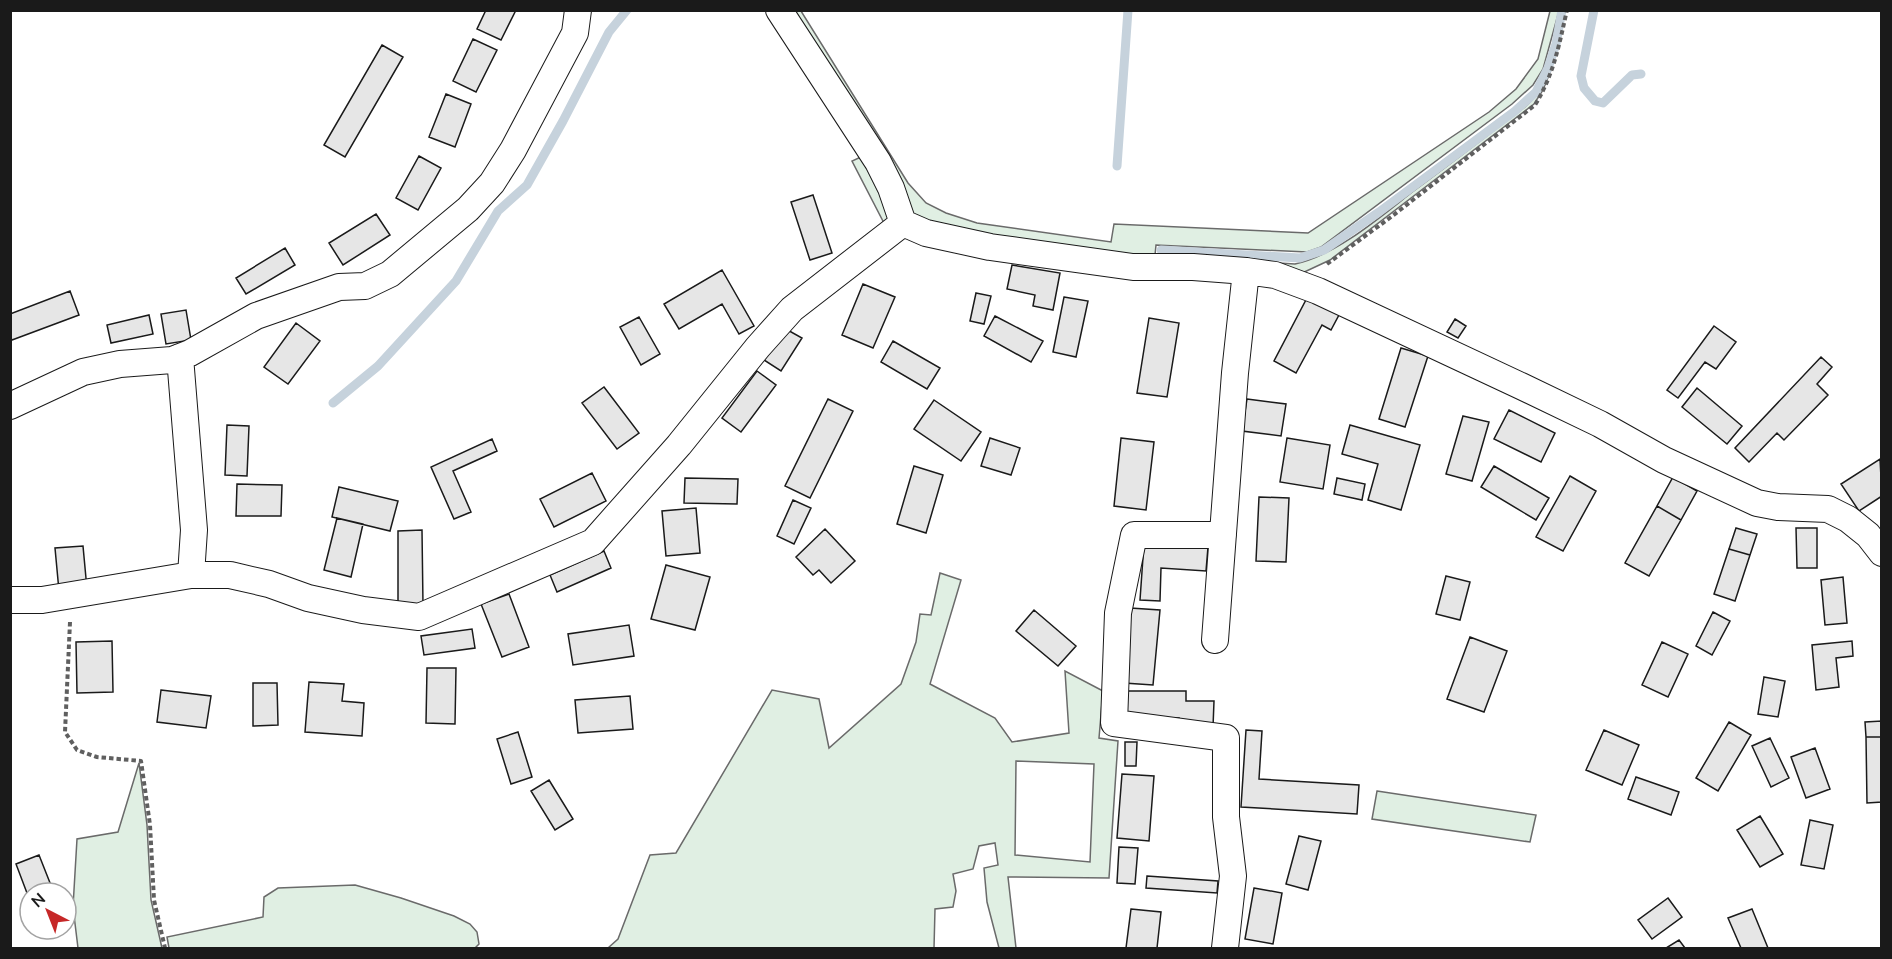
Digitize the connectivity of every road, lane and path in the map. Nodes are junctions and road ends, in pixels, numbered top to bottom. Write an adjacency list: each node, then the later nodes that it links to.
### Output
1 (578, 10): 7 (street)
2 (779, 10): 4 (street)
3 (1567, 10): 6 (path)
4 (903, 223): 5 (street); 11 (street)
5 (1246, 271): 6 (street); 9 (street)
6 (1294, 282): 10 (street)
7 (180, 357): 8 (street); 11 (street)
8 (10, 406)
9 (1222, 535): 14 (street); 16 (street)
10 (1881, 553)
11 (190, 575): 12 (street)
12 (71, 596): 13 (street); 15 (path)
13 (10, 600)
14 (1215, 640)
15 (165, 948)
16 (1226, 948)

